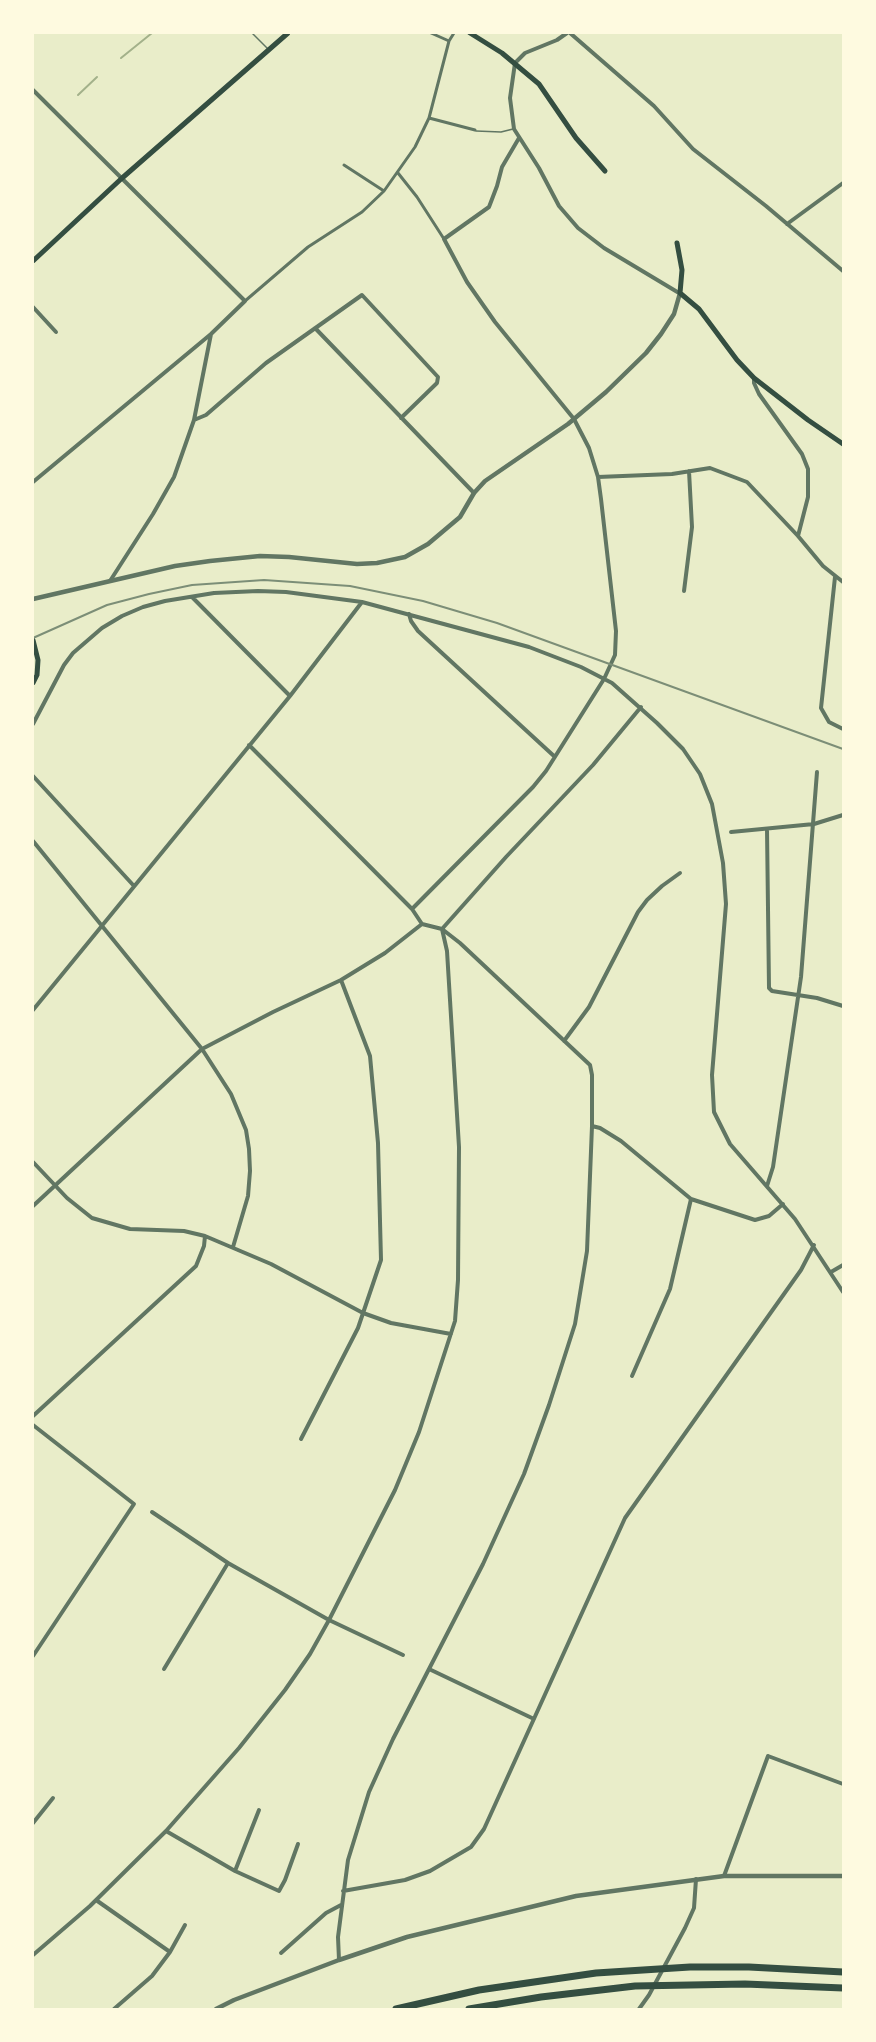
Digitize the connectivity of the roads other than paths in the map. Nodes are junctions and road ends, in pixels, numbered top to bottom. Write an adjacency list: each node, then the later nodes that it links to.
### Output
1 (252, 33): 8 (lane)
2 (288, 33): 8 (main road)
3 (431, 33): 7 (street)
4 (454, 33): 7 (street)
5 (470, 33): 9 (main road)
6 (568, 33): 9 (street); 23 (street)
7 (449, 41): 13 (street)
8 (269, 49): 20 (main road)
9 (514, 63): 14 (street); 18 (main road)
10 (33, 90): 11 (street)
11 (39, 96): 12 (street); 20 (street)
12 (33, 102)
13 (429, 118): 15 (street); 19 (street)
14 (514, 129): 15 (lane); 16 (street)
15 (475, 130)
16 (519, 138): 24 (street); 28 (street)
17 (344, 165): 22 (street)
18 (605, 171)
19 (398, 172): 22 (street); 24 (street)
20 (122, 179): 26 (main road); 29 (street)
21 (843, 183): 23 (street)
22 (384, 191): 29 (street)
23 (787, 224): 27 (street)
24 (444, 239): 36 (street)
25 (676, 243): 28 (main road)
26 (33, 261)
27 (843, 271)
28 (680, 293): 34 (main road); 36 (street)
29 (245, 301): 33 (street)
30 (33, 307): 32 (street)
31 (315, 328): 35 (street); 35 (street); 37 (street)
32 (56, 332)
33 (211, 334): 37 (street); 41 (street)
34 (754, 378): 38 (main road); 43 (street)
35 (401, 418): 42 (street)
36 (574, 419): 40 (street); 42 (street)
37 (194, 420): 45 (street)
38 (843, 444)
39 (689, 471): 40 (street); 43 (street); 47 (street)
40 (598, 477): 53 (street)
41 (33, 482)
42 (474, 493): 45 (street)
43 (798, 536): 44 (street)
44 (835, 577): 46 (street); 58 (street)
45 (109, 582): 49 (street)
46 (843, 582)
47 (684, 591)
48 (192, 596): 50 (street); 55 (street); 57 (street)
49 (33, 599)
50 (362, 602): 51 (street); 55 (street)
51 (409, 614): 53 (street); 60 (street)
52 (33, 640): 54 (main road)
53 (604, 679): 56 (street); 60 (street)
54 (33, 683)
55 (290, 696): 59 (street)
56 (641, 707): 73 (street); 83 (street)
57 (33, 724)
58 (843, 729)
59 (249, 745): 69 (street); 70 (street)
60 (555, 757): 70 (street)
61 (817, 772): 64 (street)
62 (33, 776): 69 (street)
63 (843, 815): 64 (street)
64 (814, 824): 65 (street); 75 (street)
65 (767, 829): 66 (street); 75 (street)
66 (731, 832)
67 (33, 841): 71 (street)
68 (680, 873): 78 (street)
69 (134, 886): 71 (street)
70 (412, 909): 72 (street)
71 (102, 924): 77 (street); 79 (street)
72 (422, 924): 73 (street); 74 (street)
73 (442, 929): 78 (street); 94 (street)
74 (341, 980): 79 (street); 93 (street)
75 (798, 995): 76 (street); 83 (street)
76 (843, 1006)
77 (33, 1010)
78 (564, 1041): 80 (street)
79 (202, 1049): 82 (street); 89 (street)
80 (592, 1126): 84 (street); 105 (street)
81 (33, 1162): 82 (street)
82 (54, 1185): 86 (street); 87 (street)
83 (767, 1186): 85 (street)
84 (691, 1199): 85 (street); 95 (street)
85 (783, 1204): 88 (street)
86 (33, 1206)
87 (205, 1236): 89 (street); 96 (street)
88 (814, 1245): 91 (street); 106 (street)
89 (233, 1247): 93 (street)
90 (843, 1265): 91 (street)
91 (831, 1272): 92 (street)
92 (843, 1292)
93 (363, 1313): 94 (street); 98 (street)
94 (451, 1334): 101 (street)
95 (632, 1376)
96 (33, 1416)
97 (33, 1425): 103 (street)
98 (301, 1439)
99 (152, 1512): 100 (street)
100 (228, 1563): 101 (street); 104 (street)
101 (329, 1620): 102 (street); 111 (street)
102 (403, 1655)
103 (33, 1656)
104 (164, 1669)
105 (429, 1669): 106 (street); 117 (street)
106 (534, 1719): 117 (street)
107 (843, 1784): 114 (street)
108 (53, 1798): 110 (street)
109 (259, 1810): 113 (street)
110 (33, 1823)
111 (166, 1832): 113 (street); 118 (street)
112 (298, 1844): 113 (street)
113 (235, 1871)
114 (724, 1876): 115 (street); 116 (street)
115 (843, 1876)
116 (696, 1879): 124 (street); 127 (street)
117 (343, 1891): 119 (street)
118 (96, 1900): 121 (street); 123 (street)
119 (341, 1905): 122 (street); 124 (street)
120 (185, 1925): 121 (street)
121 (170, 1952): 128 (street)
122 (281, 1953)
123 (33, 1955)
124 (339, 1960): 129 (street)
125 (843, 1972): 130 (highway)
126 (843, 1988): 131 (highway)
127 (640, 2007): 132 (street)
128 (114, 2009)
129 (216, 2009)
130 (396, 2009)
131 (470, 2009)
132 (646, 2009)

